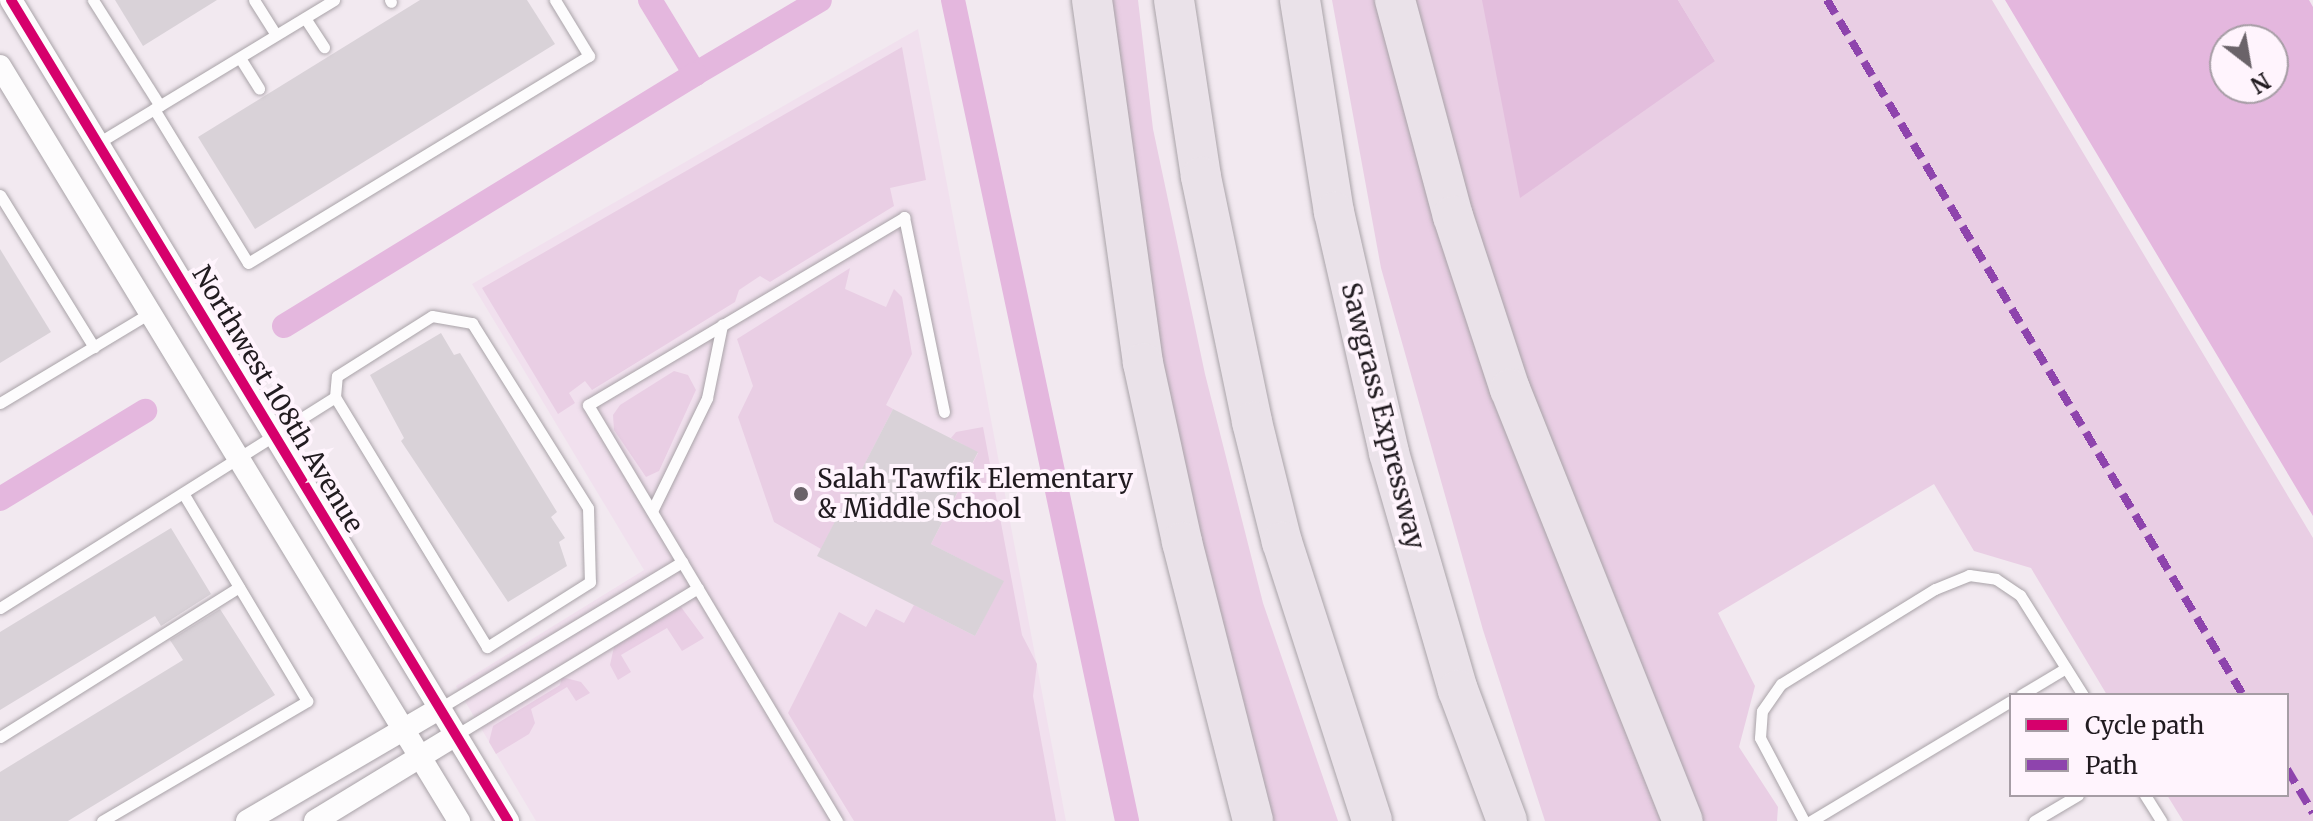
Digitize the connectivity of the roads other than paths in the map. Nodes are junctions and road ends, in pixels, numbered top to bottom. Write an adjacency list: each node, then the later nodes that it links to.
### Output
1 (11, 0): 17 (street, Northwest 108th Avenue)
2 (93, 0): 16 (lane)
3 (254, 0): 11 (lane)
4 (334, 0): 10 (lane)
5 (555, 0): 16 (lane)
6 (1092, 0): 50 (highway)
7 (1174, 0): 51 (highway)
8 (1300, 0): 52 (highway, Sawgrass Expressway)
9 (1395, 0): 53 (highway)
10 (305, 18): 11 (lane); 12 (lane)
11 (276, 35): 13 (lane)
12 (324, 47)
13 (240, 58): 15 (lane); 16 (lane)
14 (2, 73): 19 (street)
15 (259, 88)
16 (157, 107): 17 (lane)
17 (98, 143): 25 (street, Northwest 108th Avenue)
18 (0, 195): 21 (lane)
19 (148, 314): 21 (lane); 26 (street)
20 (722, 325): 24 (lane); 28 (lane); 28 (lane)
21 (94, 347): 23 (lane)
22 (335, 397): 22 (lane); 25 (lane)
23 (0, 403)
24 (944, 412)
25 (274, 434): 26 (lane); 37 (street, Northwest 108th Avenue)
26 (235, 459): 27 (lane); 38 (street)
27 (183, 493): 30 (lane); 32 (lane)
28 (652, 511): 29 (lane)
29 (682, 562): 31 (lane); 37 (lane)
30 (239, 587): 40 (lane); 44 (lane)
31 (698, 588): 39 (lane); 49 (lane)
32 (0, 608)
33 (2066, 668): 34 (lane); 35 (lane); 54 (lane)
34 (2024, 693)
35 (2082, 693)
36 (2009, 702): 55 (lane)
37 (440, 708): 38 (street); 39 (street, Northwest 108th Avenue)
38 (403, 729): 41 (street); 45 (street)
39 (456, 735): 41 (street); 48 (street, Northwest 108th Avenue)
40 (0, 737)
41 (420, 756): 46 (street); 47 (street)
42 (2075, 797): 56 (lane)
43 (2146, 797): 57 (lane)
44 (102, 821)
45 (247, 821)
46 (315, 821)
47 (459, 821)
48 (508, 821)
49 (837, 821)
50 (1253, 821)
51 (1372, 821)
52 (1507, 821)
53 (1683, 821)
54 (1804, 821)
55 (1811, 821)
56 (2034, 821)
57 (2161, 821)

